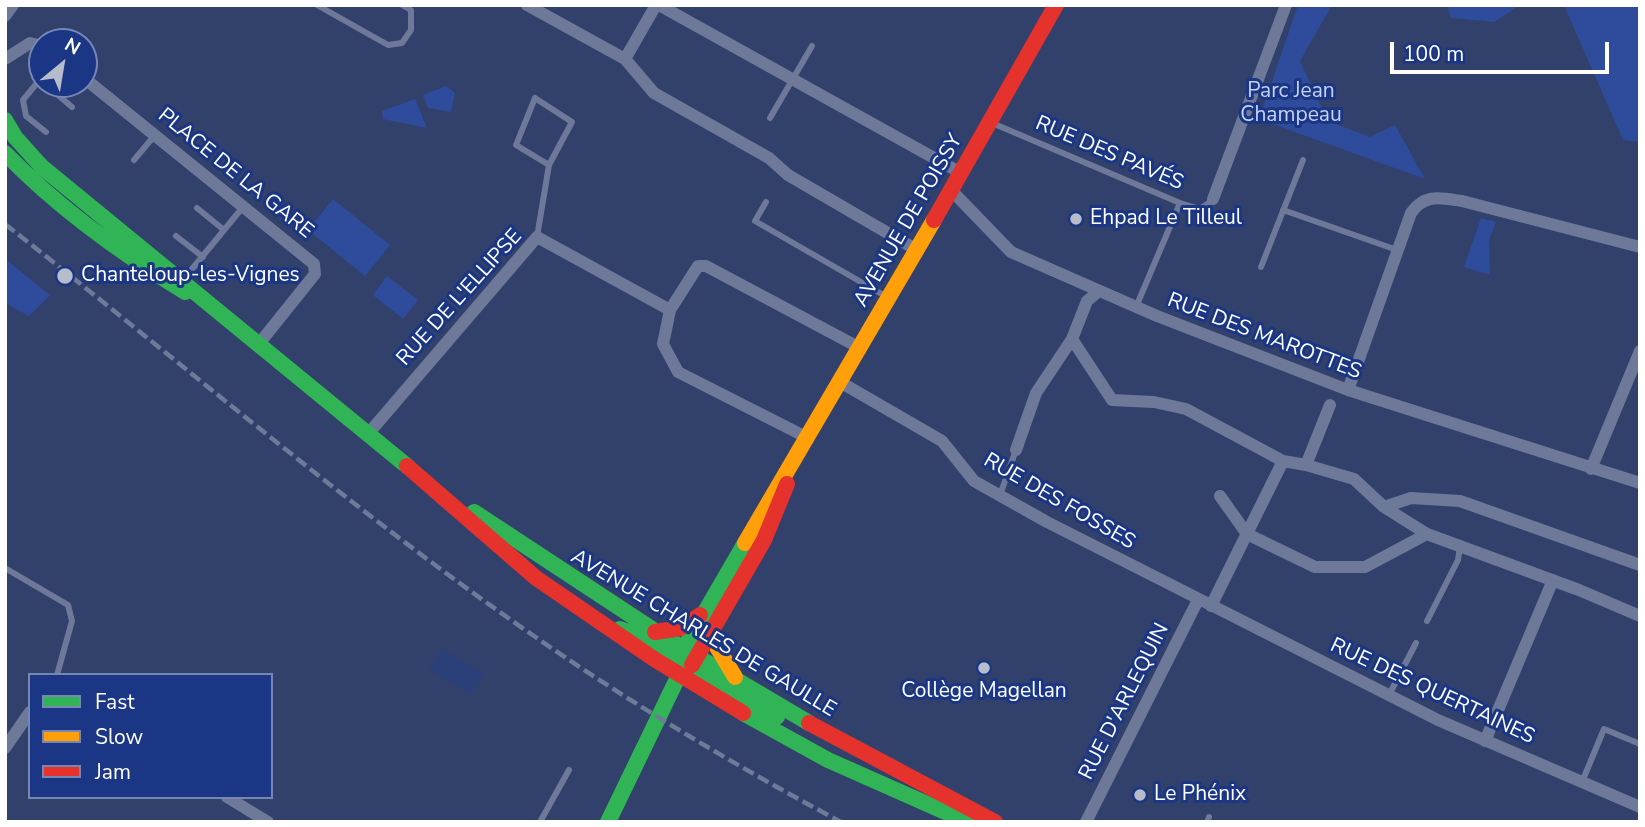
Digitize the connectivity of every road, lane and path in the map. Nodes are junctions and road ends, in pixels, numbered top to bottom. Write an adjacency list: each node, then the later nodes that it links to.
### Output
1 (13, 5): 8 (street)
2 (317, 5): 3 (lane)
3 (401, 5)
4 (527, 5): 12 (street)
5 (657, 5): 12 (street); 13 (street)
6 (1056, 5): 20 (main road, AVENUE DE POISSY)
7 (1286, 5): 29 (street)
8 (5, 16)
9 (28, 44): 11 (street)
10 (812, 46): 13 (lane)
11 (5, 59)
12 (625, 59): 39 (street)
13 (793, 78): 18 (lane); 27 (street)
14 (98, 89): 22 (street, PLACE DE LA GARE)
15 (28, 95): 21 (lane)
16 (62, 98): 17 (lane)
17 (72, 107)
18 (770, 118)
19 (5, 120): 48 (main road, AVENUE CHARLES DE GAULLE)
20 (990, 123): 27 (main road, AVENUE DE POISSY); 31 (lane, RUE DES PAVÉS)
21 (46, 132)
22 (155, 135): 24 (lane); 32 (street, PLACE DE LA GARE)
23 (5, 153): 48 (main road, AVENUE CHARLES DE GAULLE)
24 (134, 160)
25 (1303, 160): 34 (lane)
26 (549, 165): 26 (lane); 37 (lane)
27 (961, 173): 28 (main road, AVENUE DE POISSY)
28 (951, 190): 39 (main road, AVENUE DE POISSY); 44 (street, RUE DES MAROTTES)
29 (1213, 199): 31 (lane, RUE DES PAVÉS)
30 (766, 202): 45 (lane)
31 (1180, 203): 46 (lane)
32 (244, 206): 35 (lane); 50 (street, PLACE DE LA GARE)
33 (197, 208): 35 (lane)
34 (1283, 210): 40 (lane); 42 (lane)
35 (224, 230): 41 (lane)
36 (176, 236): 41 (lane)
37 (537, 237): 47 (street, RUE DE L'ELLIPSE); 56 (street, RUE DE L'ELLIPSE)
38 (1640, 247): 40 (street)
39 (916, 250): 45 (main road, AVENUE DE POISSY)
40 (1398, 250): 54 (street)
41 (203, 257): 43 (lane)
42 (1261, 267)
43 (192, 269)
44 (1099, 291): 46 (street, RUE DES MAROTTES); 49 (street)
45 (889, 298): 51 (main road, AVENUE DE POISSY)
46 (1136, 307): 54 (street, RUE DES MAROTTES)
47 (670, 310): 51 (street); 57 (street)
48 (222, 317): 50 (main road, AVENUE CHARLES DE GAULLE)
49 (1072, 339): 58 (street); 60 (street)
50 (258, 345): 56 (main road, AVENUE CHARLES DE GAULLE)
51 (860, 348): 53 (main road, AVENUE DE POISSY)
52 (1640, 351): 63 (street)
53 (840, 382): 57 (main road, AVENUE DE POISSY); 65 (street, RUE DES FOSSES)
54 (1348, 390): 63 (street, RUE DES MAROTTES)
55 (1330, 405): 62 (street)
56 (368, 435): 61 (main road, AVENUE CHARLES DE GAULLE)
57 (808, 438): 59 (main road, AVENUE DE POISSY)
58 (1016, 450): 65 (lane)
59 (797, 457): 77 (main road, AVENUE DE POISSY); 81 (main road, AVENUE DE POISSY)
60 (1283, 461): 62 (street); 68 (street)
61 (402, 462): 74 (main road, AVENUE CHARLES DE GAULLE); 80 (main road, AVENUE CHARLES DE GAULLE)
62 (1306, 465): 67 (street)
63 (1591, 469): 64 (street, RUE DES MAROTTES)
64 (1640, 483)
65 (1000, 495): 75 (street, RUE DES FOSSES)
66 (1220, 496): 68 (street)
67 (1384, 507): 69 (street); 71 (street)
68 (1247, 534): 69 (street); 76 (street)
69 (1427, 534): 70 (street)
70 (1455, 544): 73 (street); 79 (lane)
71 (1640, 565)
72 (5, 568): 84 (lane)
73 (1553, 580): 78 (street); 89 (street)
74 (561, 595): 83 (main road, AVENUE CHARLES DE GAULLE); 83 (main road)
75 (1198, 600): 76 (street, RUE DES QUERTAINES); 101 (street, RUE D'ARLEQUIN)
76 (1211, 606): 86 (street, RUE DES QUERTAINES)
77 (705, 612): 80 (main road); 83 (main road, AVENUE DE POISSY)
78 (1640, 616)
79 (1427, 621)
80 (655, 632): 83 (main road, AVENUE CHARLES DE GAULLE)
81 (711, 637): 83 (main road, AVENUE DE POISSY); 85 (main road)
82 (1416, 643): 86 (lane)
83 (684, 666): 85 (main road, AVENUE CHARLES DE GAULLE); 88 (main road); 98 (main road); 99 (main road, AVENUE CHARLES DE GAULLE)
84 (58, 673)
85 (741, 684): 88 (main road, AVENUE CHARLES DE GAULLE)
86 (1389, 695): 89 (street, RUE DES QUERTAINES)
87 (28, 715): 91 (street)
88 (822, 732): 100 (main road, AVENUE CHARLES DE GAULLE)
89 (1485, 741): 93 (street, RUE DES QUERTAINES)
90 (1640, 744): 93 (lane)
91 (5, 748)
92 (569, 770): 97 (lane)
93 (1581, 782): 95 (street, RUE DES QUERTAINES)
94 (230, 799): 96 (street)
95 (1640, 807)
96 (268, 822)
97 (540, 822)
98 (608, 822)
99 (968, 822)
100 (995, 822)
101 (1086, 822)

